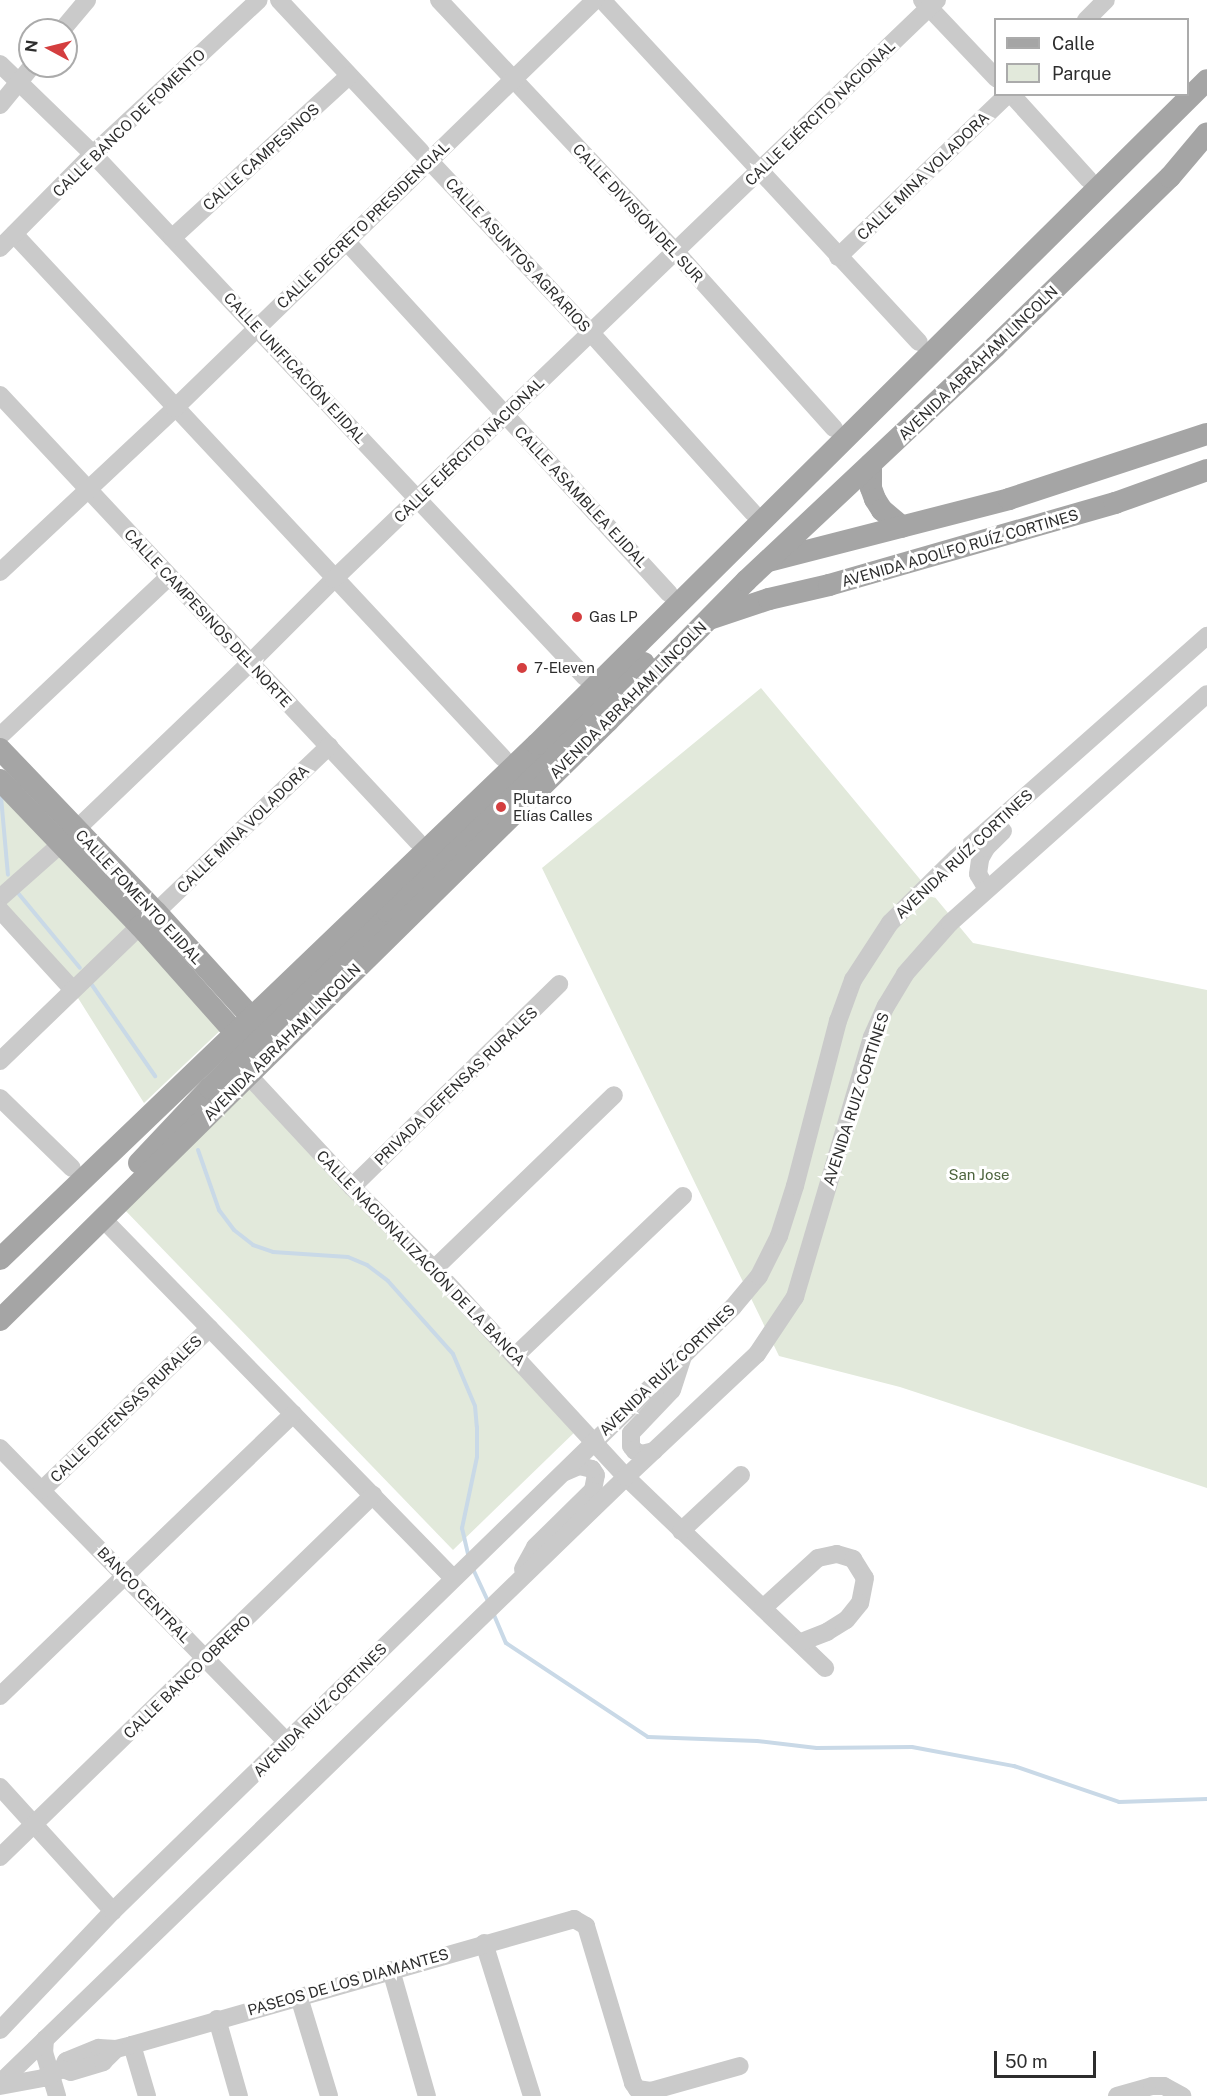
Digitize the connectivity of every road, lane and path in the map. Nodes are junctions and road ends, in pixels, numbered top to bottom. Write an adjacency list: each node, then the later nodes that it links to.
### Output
1 (87, 0): 9 (street)
2 (259, 0): 24 (street, CALLE BANCO DE FOMENTO)
3 (279, 0): 12 (street, CALLE ASUNTOS AGRARIOS)
4 (439, 0): 15 (street, CALLE DIVISIÓN DEL SUR)
5 (595, 0): 15 (street, CALLE DECRETO PRESIDENCIAL)
6 (602, 0): 26 (street)
7 (1106, 0): 10 (street)
8 (930, 3): 13 (street); 26 (street, CALLE EJÉRCITO NACIONAL)
9 (72, 18)
10 (1088, 18)
11 (0, 64): 17 (street, CALLE UNIFICACIÓN EJIDAL)
12 (349, 76): 25 (street, CALLE ASUNTOS AGRARIOS); 29 (street, CALLE CAMPESINOS)
13 (994, 76)
14 (22, 78): 17 (street)
15 (514, 80): 25 (street, CALLE DECRETO PRESIDENCIAL); 32 (street, CALLE DIVISIÓN DEL SUR)
16 (1207, 80): 21 (main road)
17 (19, 82): 20 (street); 24 (street, CALLE UNIFICACIÓN EJIDAL)
18 (1007, 96): 33 (street, CALLE MINA VOLADORA)
19 (1011, 96): 27 (street)
20 (0, 105)
21 (1174, 111): 27 (main road); 92 (main road)
22 (1207, 126): 94 (main road, AVENIDA ABRAHAM LINCOLN)
23 (1207, 133): 44 (main road, AVENIDA ABRAHAM LINCOLN)
24 (93, 154): 28 (street, CALLE BANCO DE FOMENTO); 29 (street, CALLE UNIFICACIÓN EJIDAL)
25 (430, 162): 30 (street, CALLE DECRETO PRESIDENCIAL); 35 (street, CALLE ASUNTOS AGRARIOS)
26 (760, 170): 32 (street, CALLE EJÉRCITO NACIONAL); 33 (street)
27 (1088, 179): 36 (main road)
28 (14, 234): 31 (street, CALLE BANCO DE FOMENTO); 38 (street)
29 (172, 238): 34 (street, CALLE UNIFICACIÓN EJIDAL)
30 (346, 241): 34 (street, CALLE DECRETO PRESIDENCIAL); 39 (street, CALLE ASAMBLEA EJIDAL)
31 (0, 248)
32 (675, 250): 35 (street, CALLE EJÉRCITO NACIONAL); 40 (street, CALLE DIVISIÓN DEL SUR)
33 (838, 257): 36 (street)
34 (256, 327): 38 (street, CALLE DECRETO PRESIDENCIAL); 48 (street, CALLE UNIFICACIÓN EJIDAL)
35 (591, 333): 39 (street, CALLE EJÉRCITO NACIONAL); 49 (street, CALLE ASUNTOS AGRARIOS)
36 (919, 342): 40 (main road)
37 (0, 394): 47 (street, CALLE CAMPESINOS DEL NORTE)
38 (175, 408): 47 (street, CALLE DECRETO PRESIDENCIAL); 57 (street)
39 (505, 416): 48 (street, CALLE EJÉRCITO NACIONAL); 60 (street, CALLE ASAMBLEA EJIDAL)
40 (834, 428): 43 (main road)
41 (1207, 434): 50 (main road)
42 (1207, 448): 45 (main road)
43 (809, 456): 46 (main road); 49 (main road)
44 (871, 464): 46 (main road, AVENIDA ABRAHAM LINCOLN); 50 (main road)
45 (1197, 474): 59 (main road, AVENIDA ADOLFO RUÍZ CORTINES)
46 (844, 487): 51 (main road, AVENIDA ABRAHAM LINCOLN)
47 (88, 491): 55 (street, CALLE DECRETO PRESIDENCIAL); 56 (street, CALLE CAMPESINOS DEL NORTE)
48 (418, 498): 57 (street, CALLE EJÉRCITO NACIONAL); 64 (street, CALLE UNIFICACIÓN EJIDAL)
49 (753, 513): 51 (main road); 53 (main road)
50 (902, 527): 52 (main road)
51 (795, 535): 52 (main road); 54 (main road, AVENIDA ABRAHAM LINCOLN)
52 (845, 542): 54 (main road)
53 (710, 558): 54 (main road); 58 (main road); 60 (main road)
54 (768, 561): 58 (main road, AVENIDA ABRAHAM LINCOLN)
55 (0, 572)
56 (169, 577): 63 (street, CALLE CAMPESINOS DEL NORTE); 67 (street)
57 (334, 579): 63 (street, CALLE EJÉRCITO NACIONAL); 70 (street)
58 (746, 581): 59 (main road); 61 (main road, AVENIDA ABRAHAM LINCOLN)
59 (829, 585): 61 (main road, AVENIDA ADOLFO RUÍZ CORTINES)
60 (669, 594): 64 (main road)
61 (711, 618): 83 (main road, AVENIDA ABRAHAM LINCOLN)
62 (1207, 636): 66 (street, AVENIDA RUÍZ CORTINES)
63 (250, 663): 68 (street, CALLE CAMPESINOS DEL NORTE); 72 (street, CALLE EJÉRCITO NACIONAL)
64 (585, 677): 70 (main road)
65 (1207, 694): 74 (street, AVENIDA RUIZ CORTINES)
66 (1111, 721): 74 (street); 97 (street, AVENIDA RUÍZ CORTINES)
67 (0, 736)
68 (329, 746): 73 (street, CALLE CAMPESINOS DEL NORTE); 77 (street, CALLE MINA VOLADORA)
69 (0, 749): 72 (main road, CALLE FOMENTO EJIDAL)
70 (503, 758): 73 (main road)
71 (0, 780): 72 (main road, CALLE FOMENTO EJIDAL)
72 (68, 836): 75 (street, CALLE EJÉRCITO NACIONAL); 77 (main road, CALLE FOMENTO EJIDAL)
73 (417, 841): 80 (main road)
74 (987, 889): 102 (street, AVENIDA RUIZ CORTINES)
75 (0, 898)
76 (0, 910): 79 (street)
77 (148, 919): 79 (street, CALLE MINA VOLADORA); 80 (main road, CALLE FOMENTO EJIDAL)
78 (559, 984): 88 (street, PRIVADA DEFENSAS RURALES)
79 (73, 990): 82 (street, CALLE MINA VOLADORA)
80 (234, 1016): 81 (main road); 83 (main road, CALLE FOMENTO EJIDAL)
81 (193, 1057): 85 (main road); 87 (main road)
82 (0, 1061)
83 (262, 1061): 85 (main road, AVENIDA ABRAHAM LINCOLN); 88 (street, CALLE NACIONALIZACIÓN DE LA BANCA)
84 (614, 1095): 93 (street)
85 (228, 1096): 90 (main road, AVENIDA ABRAHAM LINCOLN)
86 (0, 1098): 87 (street)
87 (72, 1168): 91 (main road)
88 (352, 1188): 93 (street, CALLE NACIONALIZACIÓN DE LA BANCA)
89 (683, 1196): 98 (street)
90 (103, 1219): 95 (main road, AVENIDA ABRAHAM LINCOLN); 96 (street)
91 (0, 1239)
92 (0, 1259)
93 (435, 1269): 98 (street, CALLE NACIONALIZACIÓN DE LA BANCA)
94 (0, 1302)
95 (0, 1320)
96 (210, 1328): 99 (street); 106 (street, CALLE DEFENSAS RURALES)
97 (683, 1355): 100 (street, AVENIDA RUÍZ CORTINES); 102 (street)
98 (515, 1356): 100 (street, CALLE NACIONALIZACIÓN DE LA BANCA)
99 (292, 1414): 107 (street); 109 (street)
100 (593, 1442): 103 (street, AVENIDA RUÍZ CORTINES); 105 (street, CALLE NACIONALIZACIÓN DE LA BANCA)
101 (0, 1448): 106 (street, BANCO CENTRAL)
102 (654, 1451): 105 (street)
103 (561, 1474): 110 (street, AVENIDA RUÍZ CORTINES); 111 (street)
104 (741, 1474): 108 (street)
105 (626, 1478): 108 (street, CALLE NACIONALIZACIÓN DE LA BANCA); 111 (street)
106 (42, 1490): 109 (street, BANCO CENTRAL)
107 (373, 1495): 110 (street); 114 (street, CALLE BANCO OBRERO)
108 (681, 1531): 112 (street, CALLE NACIONALIZACIÓN DE LA BANCA)
109 (124, 1575): 114 (street, BANCO CENTRAL); 116 (street)
110 (453, 1578): 117 (street, AVENIDA RUÍZ CORTINES)
111 (513, 1586): 127 (street)
112 (763, 1608): 113 (street, CALLE NACIONALIZACIÓN DE LA BANCA); 113 (street)
113 (801, 1642): 115 (street, CALLE NACIONALIZACIÓN DE LA BANCA)
114 (207, 1659): 117 (street, BANCO CENTRAL); 119 (street, CALLE BANCO OBRERO)
115 (825, 1668)
116 (0, 1696)
117 (288, 1743): 121 (street, AVENIDA RUÍZ CORTINES)
118 (0, 1787): 119 (street)
119 (34, 1824): 120 (street, CALLE BANCO OBRERO); 121 (street)
120 (0, 1857)
121 (112, 1911): 126 (street, AVENIDA RUÍZ CORTINES)
122 (484, 1943): 123 (street, PASEOS DE LOS DIAMANTES); 129 (street, PASEOS DE LOS DIAMANTES); 137 (street)
123 (392, 1970): 124 (street, PASEOS DE LOS DIAMANTES); 136 (street)
124 (299, 1997): 125 (street, PASEOS DE LOS DIAMANTES); 135 (street)
125 (217, 2019): 128 (street, PASEOS DE LOS DIAMANTES); 134 (street)
126 (0, 2030)
127 (45, 2039): 130 (street); 131 (street)
128 (124, 2047): 130 (street, PASEOS DE LOS DIAMANTES); 133 (street)
129 (740, 2066)
130 (56, 2072): 131 (street, PASEOS DE LOS DIAMANTES); 132 (street)
131 (0, 2085)
132 (57, 2096)
133 (147, 2096)
134 (239, 2096)
135 (329, 2096)
136 (427, 2096)
137 (532, 2096)
138 (1118, 2096): 139 (street)
139 (1182, 2096)

